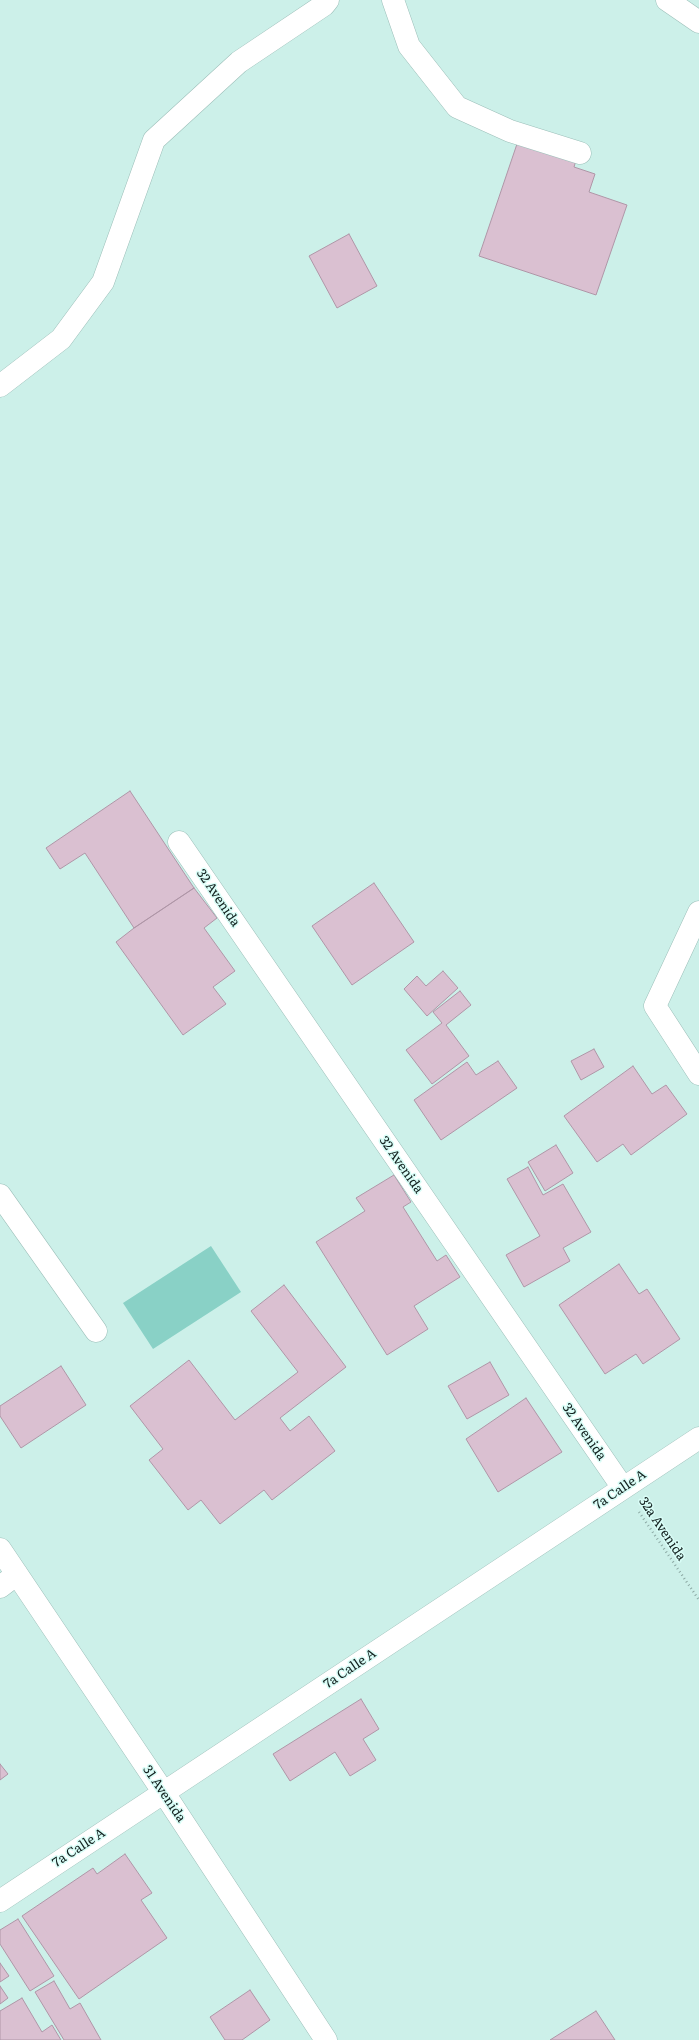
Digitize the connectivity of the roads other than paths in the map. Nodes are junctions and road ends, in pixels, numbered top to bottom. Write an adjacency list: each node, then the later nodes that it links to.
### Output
1 (328, 0): 6 (street)
2 (393, 0): 5 (street)
3 (667, 0): 4 (street)
4 (699, 22)
5 (580, 153)
6 (0, 386)
7 (179, 842): 13 (street, 32 Avenida)
8 (699, 912): 9 (street)
9 (699, 1074)
10 (0, 1195): 11 (street)
11 (96, 1331)
12 (699, 1438): 13 (street, 7a Calle A)
13 (623, 1488): 17 (street, 7a Calle A)
14 (0, 1549): 15 (street, 31 Avenida)
15 (17, 1574): 16 (street); 17 (street, 31 Avenida)
16 (0, 1587)
17 (164, 1793): 18 (street, 7a Calle A); 19 (street, 31 Avenida)
18 (0, 1901)
19 (326, 2040)

